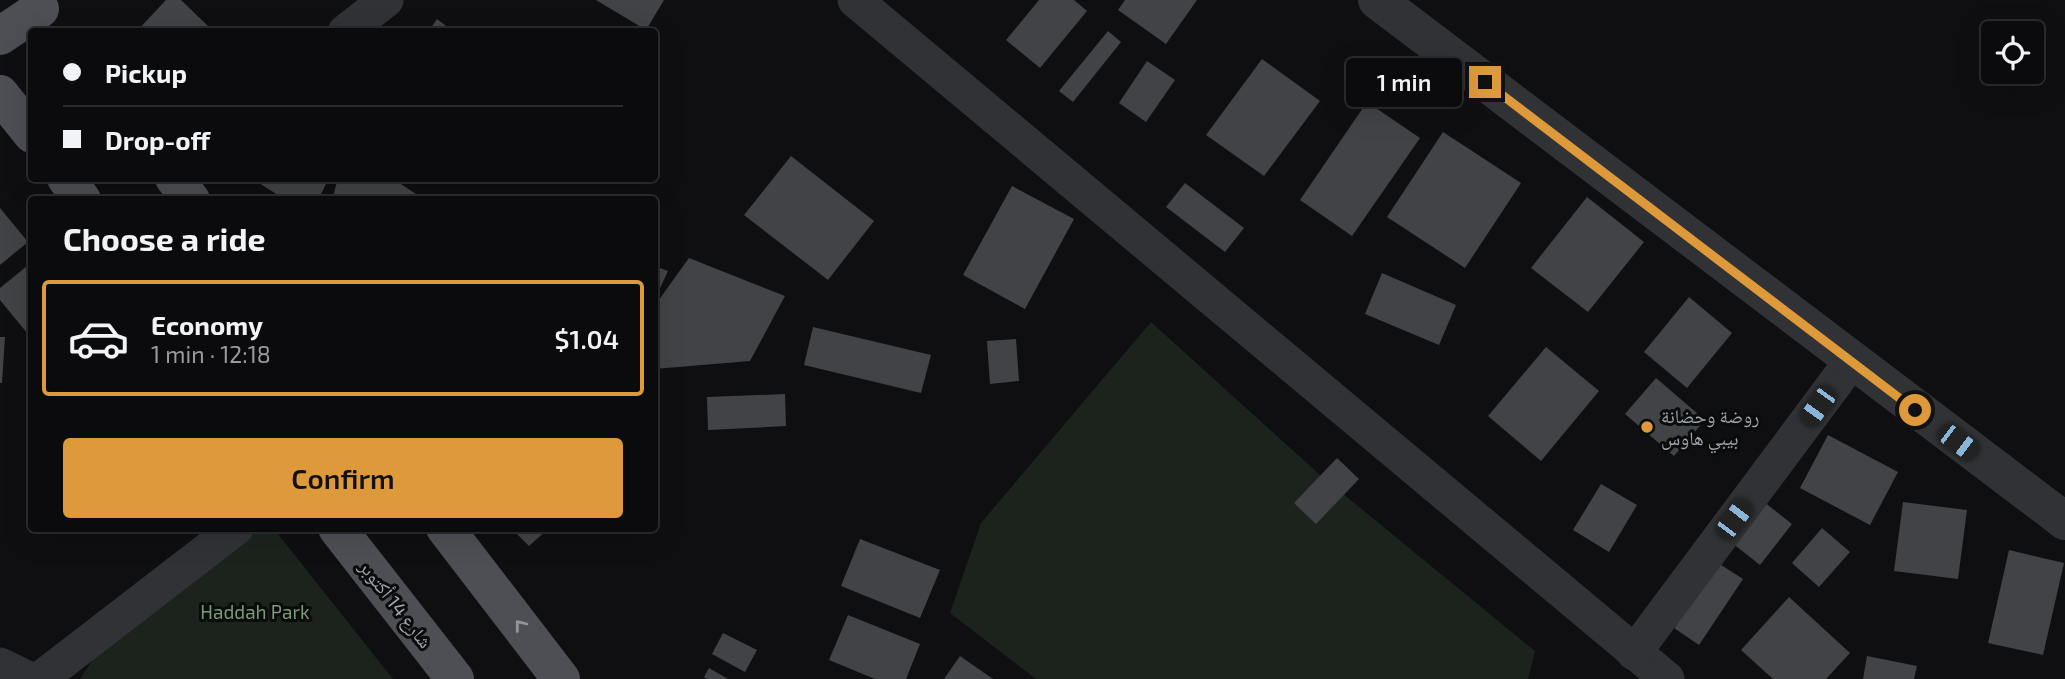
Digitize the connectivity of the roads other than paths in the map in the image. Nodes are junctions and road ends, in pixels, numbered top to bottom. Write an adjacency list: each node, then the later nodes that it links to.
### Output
1 (386, 0): 5 (street)
2 (855, 0): 16 (street)
3 (1377, 0): 11 (street)
4 (44, 14): 6 (main road)
5 (350, 28)
6 (0, 36)
7 (0, 94): 8 (main road)
8 (28, 130)
9 (177, 182): 10 (main road)
10 (188, 196)
11 (1851, 362): 12 (street); 16 (street)
12 (2065, 521)
13 (231, 532): 19 (street)
14 (340, 532): 20 (main road, شارع 14 أكتوبر)
15 (448, 532): 21 (main road, one-way to 15)
16 (1634, 653): 22 (street)
17 (0, 665): 18 (street)
18 (29, 679)
19 (40, 679)
20 (455, 679)
21 (561, 679)
22 (1667, 679)

